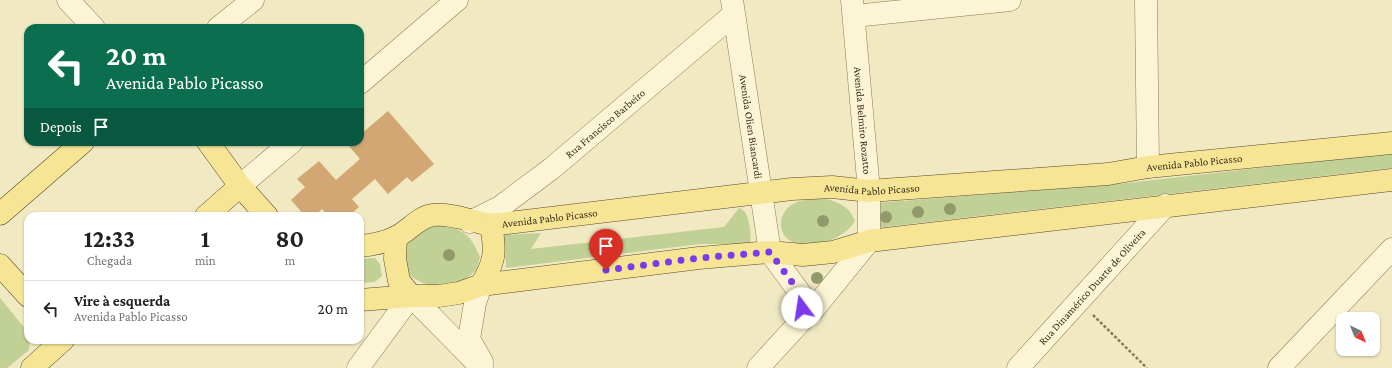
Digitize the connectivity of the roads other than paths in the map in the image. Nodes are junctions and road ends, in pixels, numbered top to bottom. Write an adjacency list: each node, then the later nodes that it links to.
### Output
1 (68, 0): 8 (street)
2 (253, 0): 9 (street)
3 (457, 0): 10 (street)
4 (1010, 0): 7 (street)
5 (1146, 0): 15 (street)
6 (733, 8): 19 (street, Avenida Olien Biancardi); 24 (street, Rua Francisco Barbeiro)
7 (853, 8): 18 (street, Avenida Belmiro Rozatto)
8 (90, 24)
9 (223, 24)
10 (364, 81)
11 (1392, 143): 15 (main road, Avenida Pablo Picasso)
12 (78, 146): 23 (main road)
13 (212, 146): 17 (main road)
14 (287, 146): 17 (street)
15 (1148, 168): 18 (main road, Avenida Pablo Picasso)
16 (1392, 180): 20 (main road)
17 (240, 186): 21 (main road); 22 (main road)
18 (869, 191): 19 (main road, Avenida Pablo Picasso); 26 (street, Avenida Belmiro Rozatto)
19 (760, 192): 24 (main road, Avenida Pablo Picasso); 29 (street, Avenida Olien Biancardi)
20 (1166, 205): 26 (main road); 41 (street, Rua Dinamérico Duarte de Oliveira)
21 (211, 212)
22 (263, 212)
23 (0, 214)
24 (481, 224): 25 (main road, Avenida Pablo Picasso); 31 (main road)
25 (396, 237): 27 (main road, Avenida Pablo Picasso); 33 (main road)
26 (869, 241): 29 (main road); 35 (street)
27 (364, 245)
28 (1392, 249): 42 (street)
29 (770, 252): 31 (main road); 35 (street)
30 (0, 264): 32 (main road)
31 (481, 285): 33 (main road); 39 (street)
32 (24, 291)
33 (411, 296): 34 (main road); 38 (street); 39 (street)
34 (364, 300)
35 (802, 320): 40 (street)
36 (59, 344): 37 (main road)
37 (32, 368)
38 (358, 368)
39 (484, 368)
40 (758, 368)
41 (1018, 368)
42 (1279, 368)

